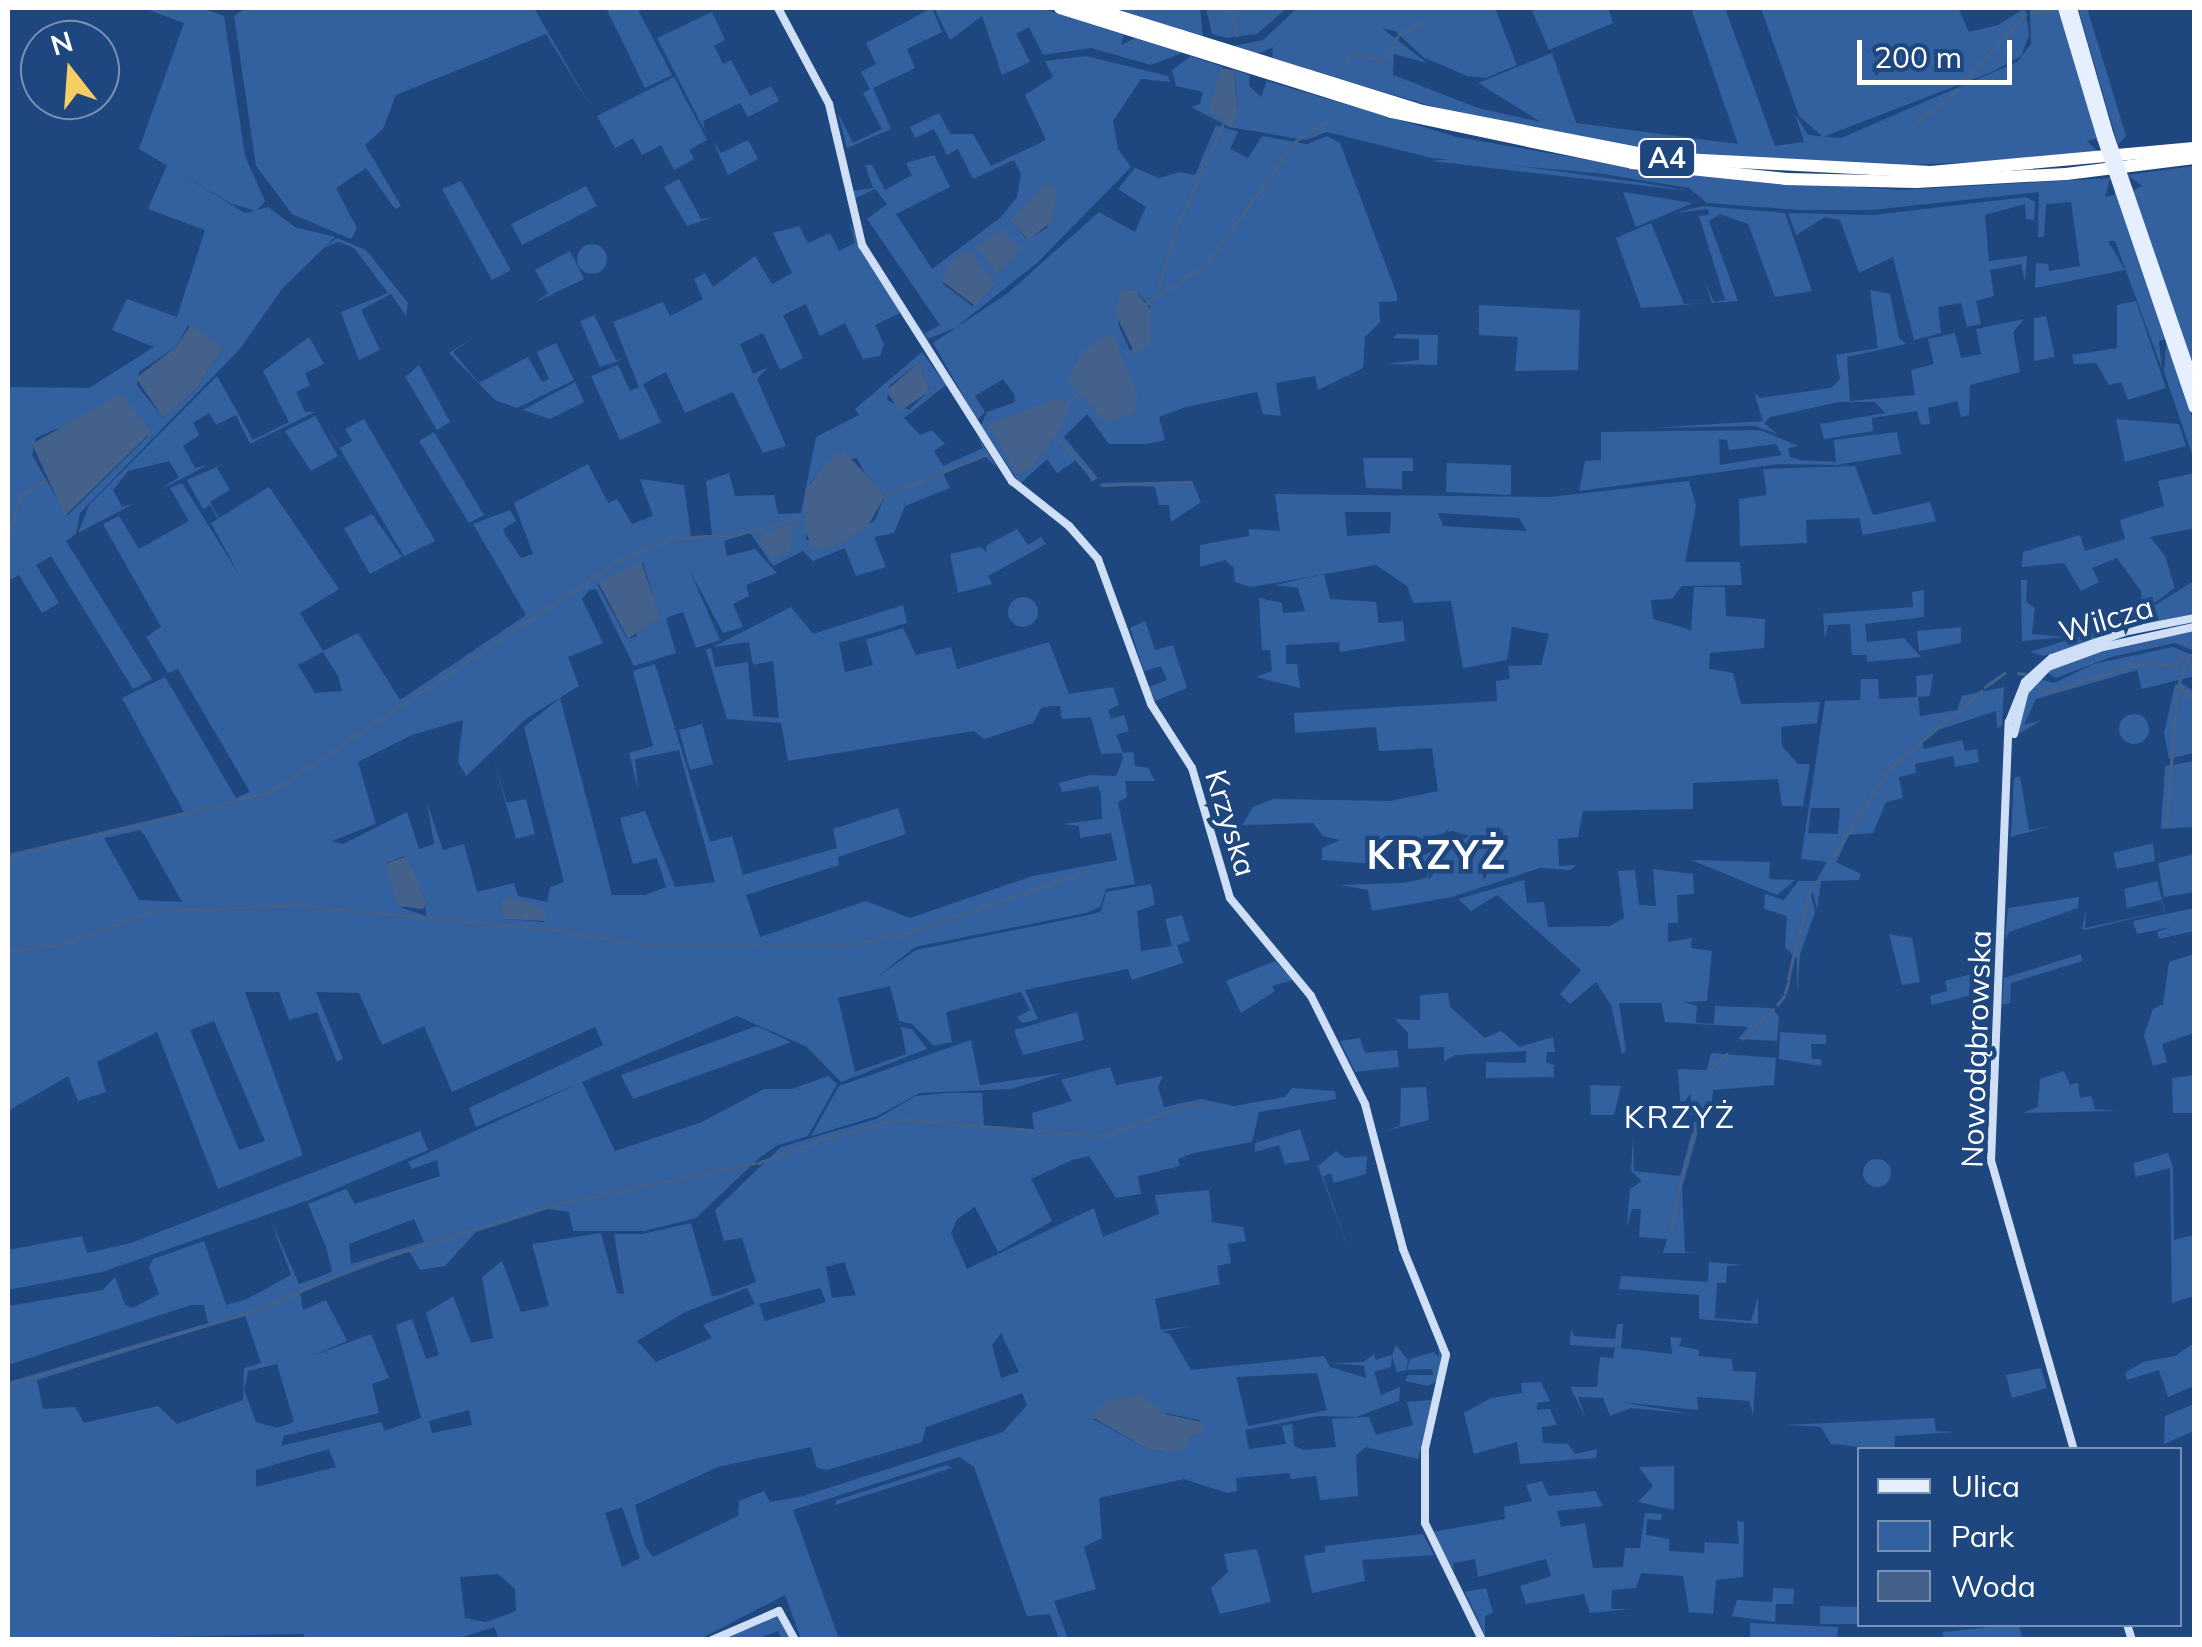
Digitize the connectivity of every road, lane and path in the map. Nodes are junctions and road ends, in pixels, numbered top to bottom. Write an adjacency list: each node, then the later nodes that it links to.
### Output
1 (778, 8): 20 (street, Krzyska)
2 (1060, 8): 6 (highway, A4)
3 (1092, 8): 6 (highway, A4)
4 (2063, 8): 8 (main road)
5 (2072, 8): 8 (main road)
6 (1133, 26): 7 (highway, A4)
7 (1272, 70): 9 (highway, A4); 10 (highway, A4)
8 (2106, 137): 11 (main road, bridge)
9 (2194, 148)
10 (2194, 160)
11 (2140, 238): 12 (main road); 13 (main road)
12 (2194, 382)
13 (2194, 408)
14 (2194, 618): 16 (street, Wilcza)
15 (2194, 628): 16 (street, Wilcza)
16 (2037, 672): 17 (street, Nowodąbrowska)
17 (2073, 1447)
18 (712, 1640): 19 (street)
19 (795, 1640)
20 (1482, 1640)

